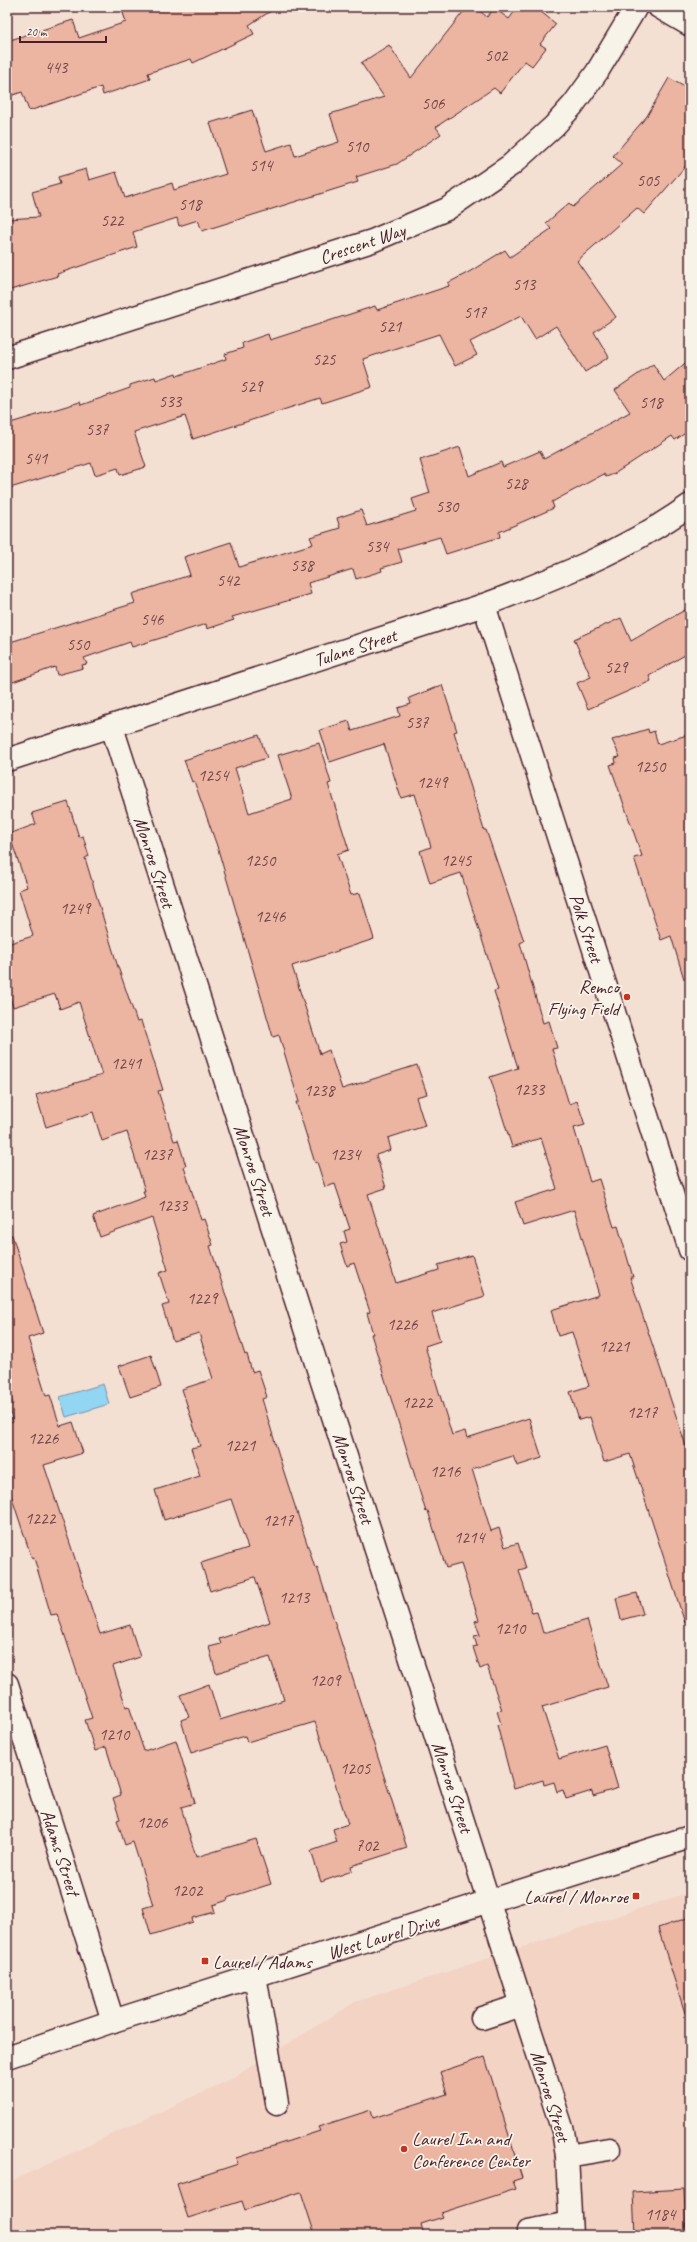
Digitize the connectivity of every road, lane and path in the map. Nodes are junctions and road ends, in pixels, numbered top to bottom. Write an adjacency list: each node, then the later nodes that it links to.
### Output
1 (636, 7): 4 (street, Crescent Way)
2 (659, 7): 3 (street)
3 (690, 25)
4 (7, 358)
5 (690, 505): 6 (street, Tulane Street)
6 (484, 605): 7 (street, Tulane Street); 9 (street, Polk Street)
7 (112, 727): 8 (street, Tulane Street); 12 (street, Monroe Street)
8 (7, 760)
9 (690, 1250)
10 (7, 1684): 16 (street, Adams Street)
11 (690, 1837): 12 (street, West Laurel Drive)
12 (490, 1902): 13 (street, West Laurel Drive); 14 (street, Monroe Street)
13 (255, 1976): 16 (street, West Laurel Drive); 18 (street)
14 (522, 2005): 15 (street); 20 (street, Monroe Street)
15 (482, 2018)
16 (113, 2021): 17 (street, West Laurel Drive)
17 (7, 2057)
18 (277, 2102)
19 (610, 2149): 20 (street)
20 (568, 2156): 21 (street, Monroe Street)
21 (571, 2229): 22 (street)
22 (528, 2231)

